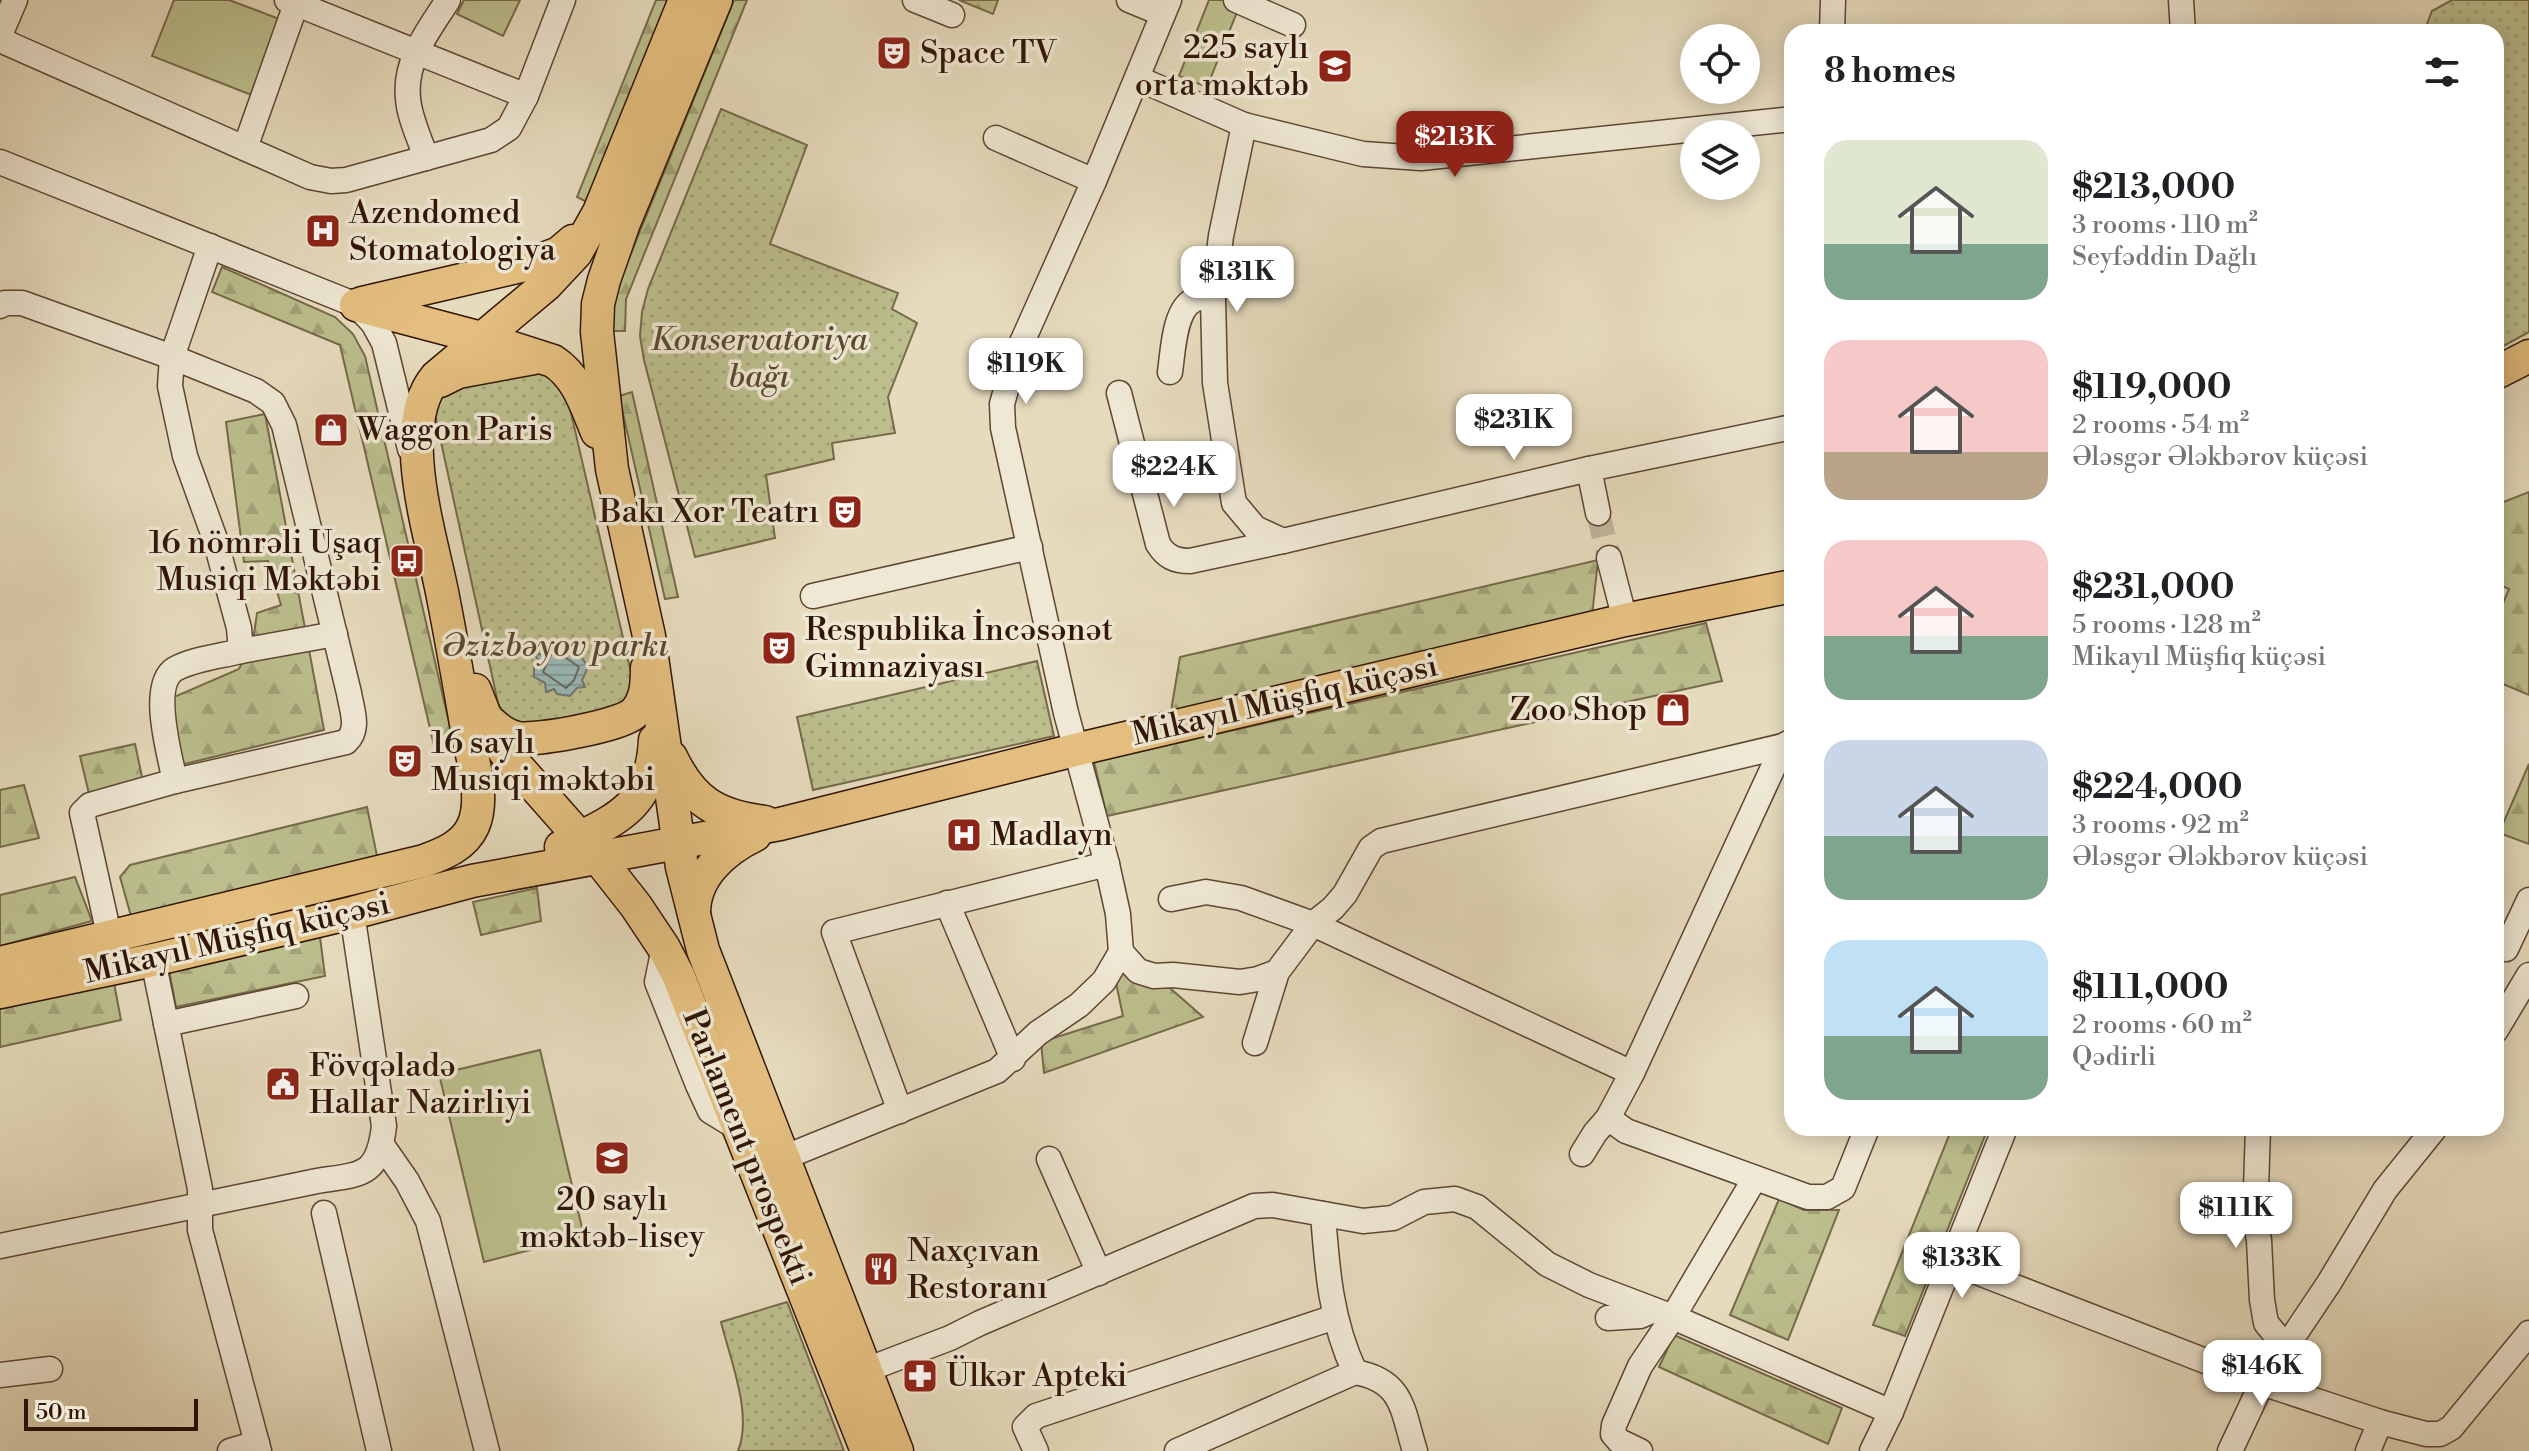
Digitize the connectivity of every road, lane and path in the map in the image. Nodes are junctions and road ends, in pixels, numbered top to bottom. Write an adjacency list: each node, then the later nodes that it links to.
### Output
1 (15, 0): 17 (street)
2 (448, 0): 18 (street)
3 (563, 0): 20 (street)
4 (685, 0): 28 (main road)
5 (716, 0): 28 (main road)
6 (915, 0): 13 (street)
7 (1129, 0): 12 (street)
8 (1236, 0): 16 (street)
9 (1833, 0): 14 (street)
10 (2181, 0): 15 (street)
11 (291, 2): 18 (street); 24 (street)
12 (1166, 7): 19 (street)
13 (952, 15)
14 (1832, 24)
15 (2182, 24)
16 (1293, 25)
17 (0, 38): 24 (street)
18 (415, 53): 20 (street); 25 (street)
19 (1137, 78): 22 (street); 27 (street)
20 (526, 96): 25 (street)
21 (1784, 120): 22 (street)
22 (1244, 125): 30 (street)
23 (996, 138): 27 (street)
24 (245, 148): 25 (street)
25 (426, 158)
26 (0, 162): 29 (street)
27 (1094, 181): 47 (street)
28 (612, 218): 31 (main road); 33 (main road); 42 (main road)
29 (210, 246): 31 (street); 35 (street)
30 (1213, 298): 38 (street); 46 (street)
31 (356, 305): 33 (main road); 44 (street)
32 (0, 306): 35 (street)
33 (481, 338): 36 (main road); 40 (main road)
34 (2529, 356): 37 (main road)
35 (172, 357): 53 (street); 55 (street)
36 (545, 358): 40 (main road); 42 (main road)
37 (2504, 369)
38 (1170, 372)
39 (1119, 393): 46 (street)
40 (420, 408): 44 (main road)
41 (1784, 429): 43 (street)
42 (612, 469): 54 (main road)
43 (1589, 469): 45 (street); 46 (street)
44 (422, 506): 50 (main road)
45 (1598, 513)
46 (1283, 541)
47 (1030, 547): 51 (street); 60 (street)
48 (1609, 558): 52 (street)
49 (1784, 588): 52 (main road, Mikayıl Müşfiq küçəsi)
50 (442, 593): 57 (main road, Parlament prospekti); 73 (main road, Mikayıl Müşfiq küçəsi)
51 (813, 596)
52 (1625, 620): 60 (main road, Mikayıl Müşfiq küçəsi)
53 (335, 634): 55 (street); 62 (street)
54 (649, 636): 56 (main road); 57 (main road)
55 (241, 651): 62 (street)
56 (657, 686): 58 (main road, Parlament prospekti); 65 (main road)
57 (484, 716): 65 (main road, Parlament prospekti)
58 (666, 744): 63 (main road); 64 (main road, Parlament prospekti)
59 (1784, 744): 72 (street)
60 (1075, 750): 63 (main road, Mikayıl Müşfiq küçəsi); 66 (street)
61 (1784, 751): 88 (street)
62 (175, 781): 73 (street)
63 (780, 824): 64 (main road, Mikayıl Müşfiq küçəsi); 71 (main road)
64 (679, 843): 65 (main road, Mikayıl Müşfiq küçəsi); 71 (main road, Parlament prospekti)
65 (589, 848): 70 (main road, Mikayıl Müşfiq küçəsi); 122 (main road, Parlament prospekti)
66 (1107, 864): 69 (street); 76 (street)
67 (1171, 899): 72 (street)
68 (2529, 900): 74 (street)
69 (947, 903): 87 (street); 89 (street)
70 (352, 913): 77 (main road, Mikayıl Müşfiq küçəsi); 95 (street)
71 (694, 921): 97 (main road, Parlament prospekti)
72 (1313, 924): 80 (street); 88 (street)
73 (110, 939): 78 (main road, Mikayıl Müşfiq küçəsi)
74 (2504, 942)
75 (2504, 949): 79 (street)
76 (1121, 952): 80 (street); 87 (street)
77 (153, 960): 82 (main road, Mikayıl Müşfiq küçəsi); 85 (street)
78 (0, 963)
79 (2529, 967)
80 (1277, 972): 86 (street)
81 (2529, 975): 84 (street)
82 (0, 992)
83 (296, 996): 85 (street)
84 (2504, 1017)
85 (166, 1024): 100 (street)
86 (1255, 1043)
87 (1013, 1059): 89 (street)
88 (1632, 1073): 90 (street)
89 (900, 1111): 97 (street)
90 (1608, 1118): 96 (street); 99 (street)
91 (1864, 1136): 99 (street)
92 (2002, 1136): 104 (street)
93 (2258, 1136): 110 (street)
94 (2429, 1136): 110 (street)
95 (382, 1145): 100 (street); 121 (street)
96 (1582, 1154)
97 (783, 1158): 112 (main road, Parlament prospekti)
98 (1049, 1159): 105 (street)
99 (1755, 1178): 106 (street)
100 (200, 1205): 103 (street); 118 (street)
101 (324, 1213): 120 (street)
102 (1323, 1214): 105 (street); 106 (street); 107 (street)
103 (0, 1246)
104 (1951, 1262): 115 (street); 116 (street)
105 (1099, 1273): 112 (street)
106 (1664, 1314): 108 (street); 116 (street); 127 (street)
107 (1335, 1317): 113 (street); 124 (street)
108 (1608, 1318)
109 (2529, 1333): 117 (street)
110 (2286, 1347): 115 (street)
111 (50, 1369): 114 (street)
112 (866, 1370): 123 (main road, Parlament prospekti)
113 (1355, 1372): 125 (street); 126 (street)
114 (0, 1375)
115 (2262, 1383): 117 (street); 129 (street)
116 (1891, 1412): 128 (street)
117 (2380, 1422): 130 (street)
118 (258, 1447): 119 (street)
119 (230, 1451)
120 (379, 1451)
121 (487, 1451)
122 (867, 1451)
123 (897, 1451)
124 (1036, 1451)
125 (1177, 1451)
126 (1415, 1451)
127 (1640, 1451)
128 (1872, 1451)
129 (2230, 1451)
130 (2368, 1451)

